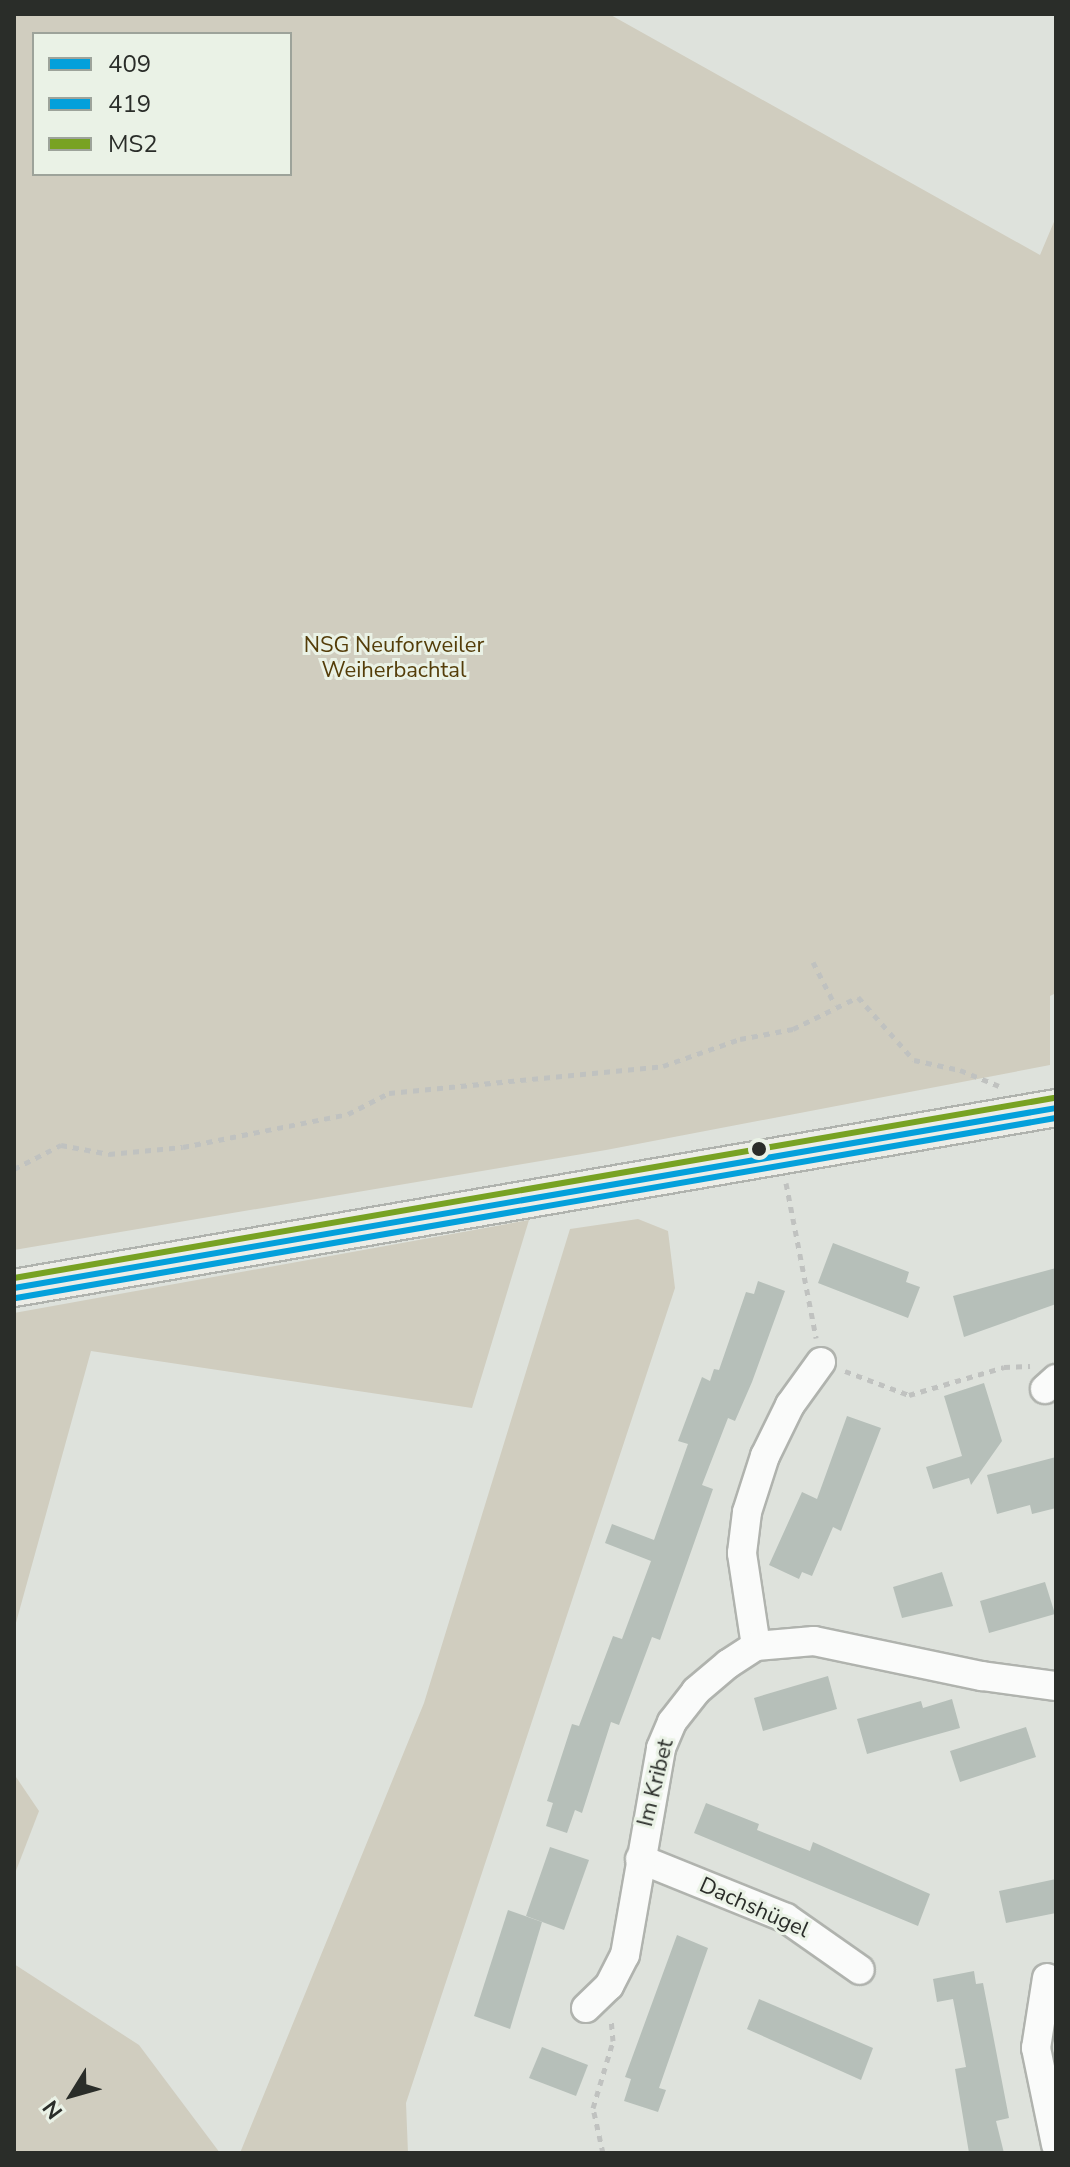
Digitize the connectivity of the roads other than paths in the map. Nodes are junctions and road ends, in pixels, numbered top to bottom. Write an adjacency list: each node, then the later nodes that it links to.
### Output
1 (1054, 1109): 2 (main road)
2 (14, 1288)
3 (821, 1362): 4 (street)
4 (756, 1646): 5 (street); 6 (street, Im Kribet)
5 (1056, 1686)
6 (640, 1859): 7 (street, Dachshügel); 9 (street, Im Kribet)
7 (860, 1970)
8 (1047, 1978): 10 (street)
9 (586, 2008)
10 (1056, 2145)

